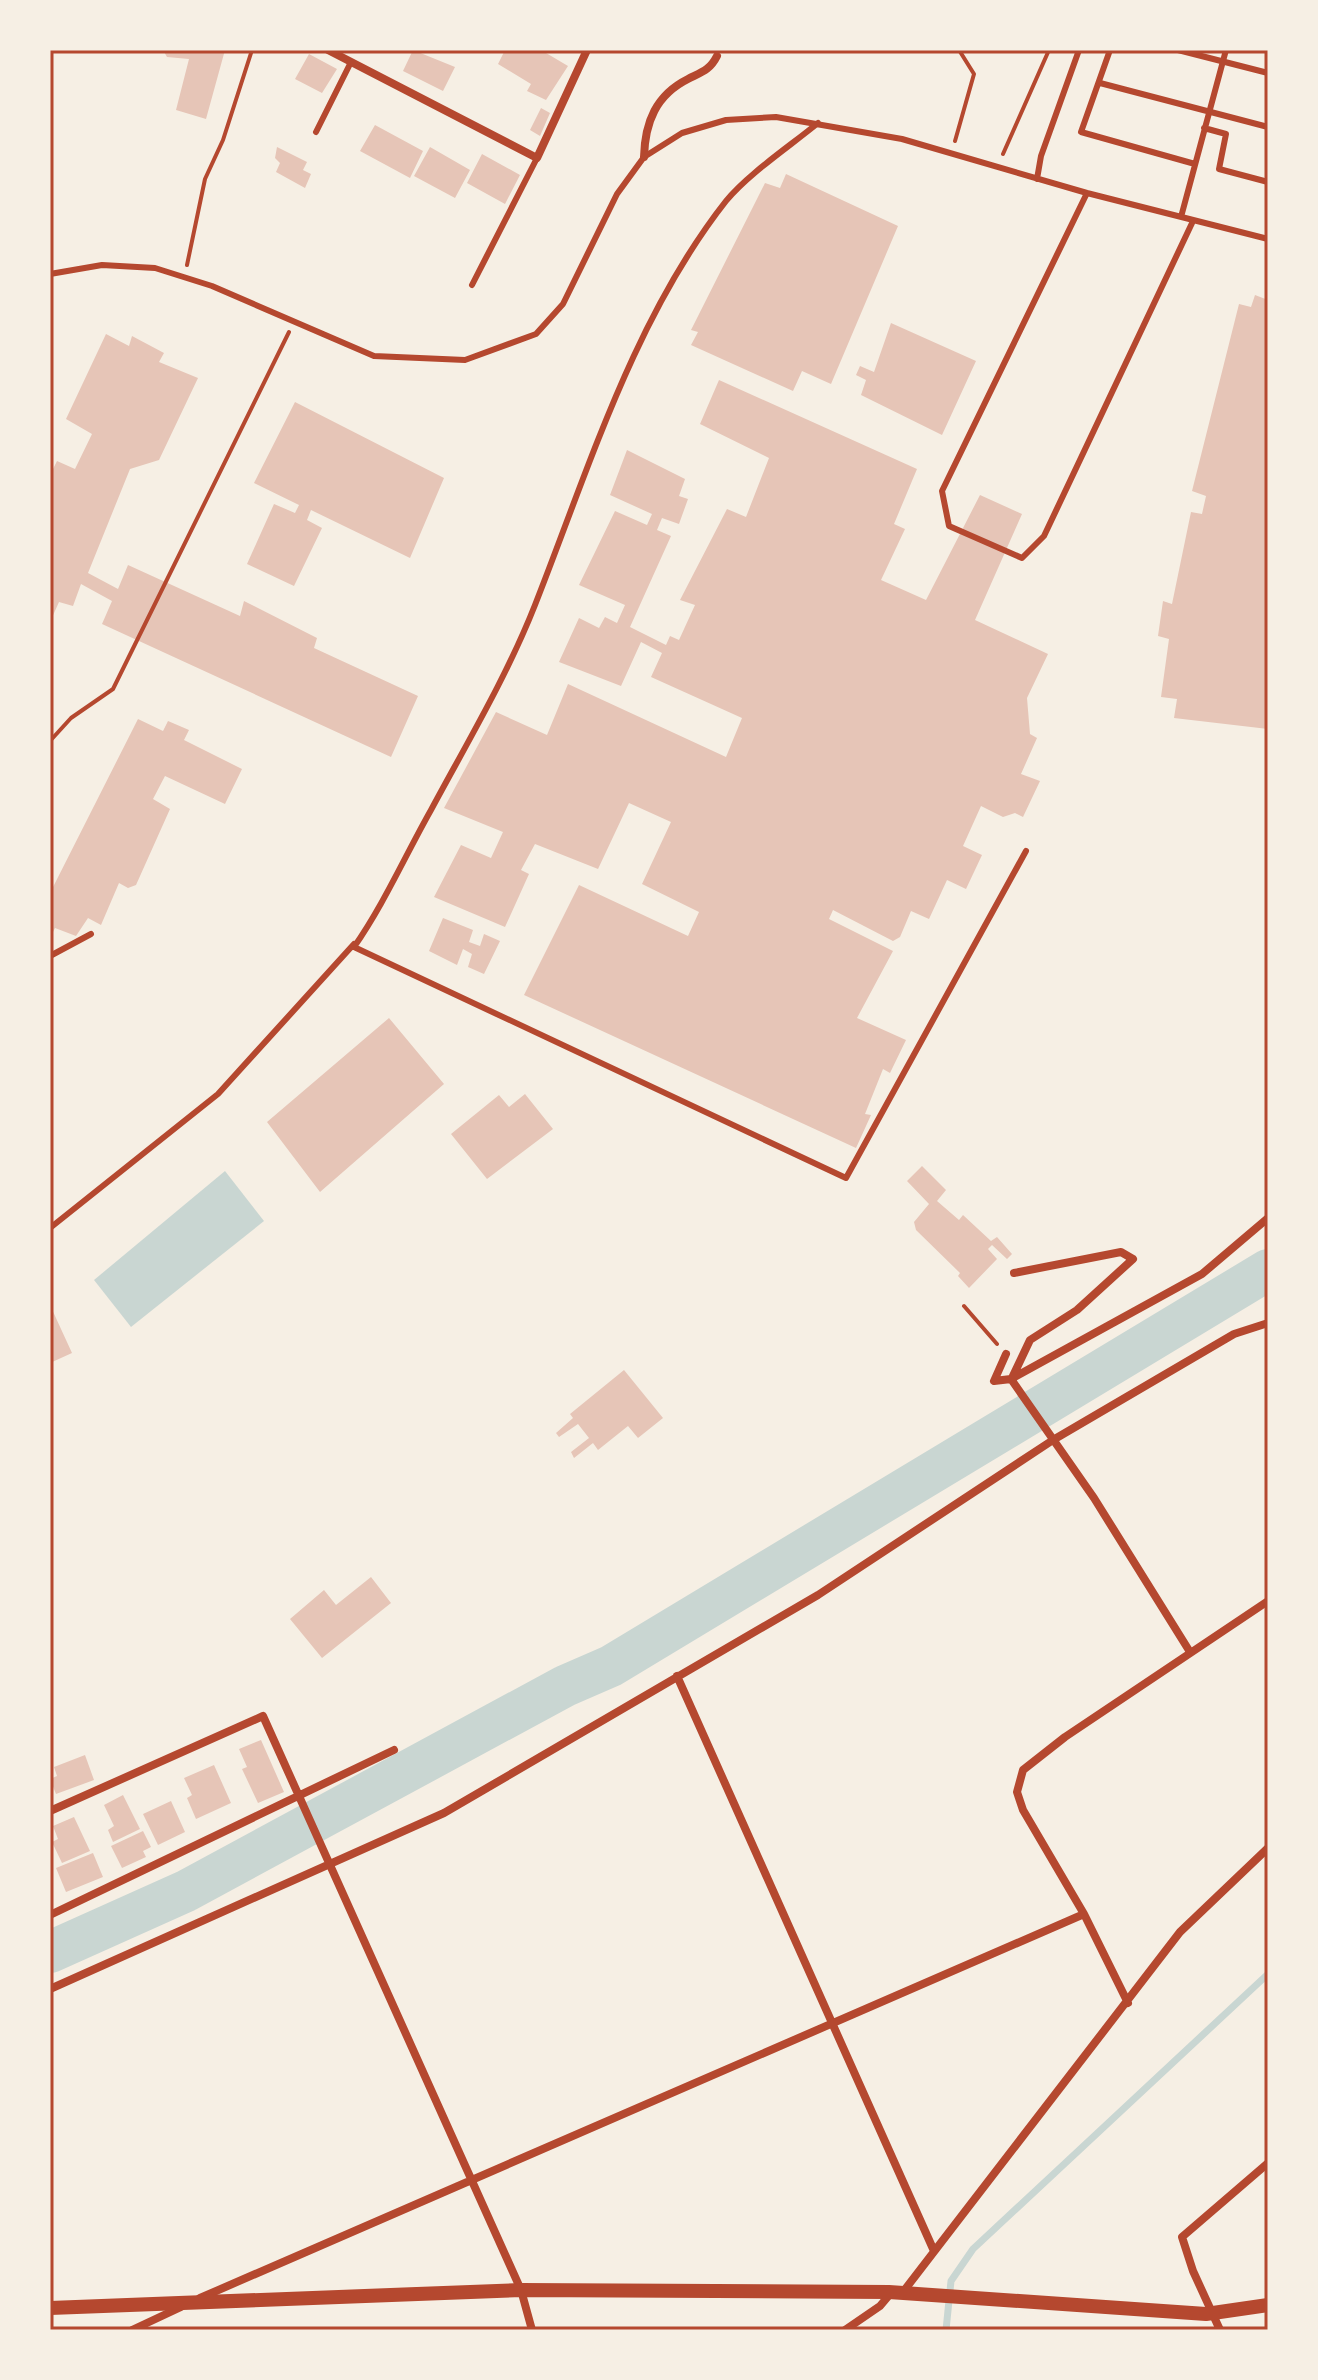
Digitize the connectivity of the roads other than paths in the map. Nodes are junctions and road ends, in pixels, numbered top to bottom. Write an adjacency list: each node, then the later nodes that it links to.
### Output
1 (328, 50): 9 (street)
2 (587, 50): 18 (street)
3 (1079, 50): 20 (lane)
4 (1110, 50): 11 (lane)
5 (1178, 50): 8 (lane)
6 (1226, 50): 8 (lane)
7 (717, 56): 17 (street)
8 (1222, 61): 10 (lane); 12 (lane)
9 (351, 62): 16 (lane); 18 (street)
10 (1268, 73)
11 (1100, 83): 12 (lane); 19 (lane)
12 (1209, 111): 14 (lane); 15 (lane)
13 (818, 123): 17 (lane); 20 (lane); 30 (lane)
14 (1268, 127)
15 (1204, 128): 19 (lane); 21 (lane)
16 (316, 132)
17 (644, 157): 26 (lane)
18 (537, 158): 27 (lane)
19 (1195, 164): 23 (lane)
20 (1037, 179): 22 (lane)
21 (1268, 182)
22 (1087, 193): 23 (lane); 24 (lane)
23 (1181, 217): 24 (lane)
24 (1193, 221): 25 (lane)
25 (1268, 239)
26 (50, 274)
27 (472, 285)
28 (1026, 851): 30 (lane)
29 (91, 934): 31 (lane)
30 (354, 947): 33 (lane)
31 (50, 956)
32 (1268, 1218): 37 (street)
33 (50, 1228)
34 (1014, 1273): 37 (street)
35 (1268, 1323): 38 (street)
36 (1006, 1354): 37 (street)
37 (1014, 1382): 38 (street)
38 (1051, 1436): 40 (street); 41 (street)
39 (1268, 1601): 40 (street)
40 (1190, 1652): 47 (street)
41 (677, 1676): 46 (street); 51 (street)
42 (394, 1750): 43 (street)
43 (300, 1795): 44 (street); 46 (street); 48 (street)
44 (50, 1811)
45 (1268, 1848): 50 (street)
46 (332, 1864): 49 (street); 53 (street)
47 (1084, 1914): 50 (street); 51 (street)
48 (50, 1915)
49 (50, 1989)
50 (1128, 2003): 54 (street)
51 (833, 2020): 53 (street); 54 (street)
52 (1268, 2163): 60 (street)
53 (470, 2183): 55 (street); 57 (street)
54 (934, 2251): 56 (street)
55 (521, 2290): 56 (street); 57 (street); 62 (street)
56 (897, 2292): 60 (street); 63 (street)
57 (194, 2301): 59 (street); 61 (street)
58 (1268, 2305): 60 (street)
59 (50, 2308)
60 (1213, 2313): 64 (street)
61 (132, 2330)
62 (532, 2330)
63 (845, 2330)
64 (1220, 2330)

